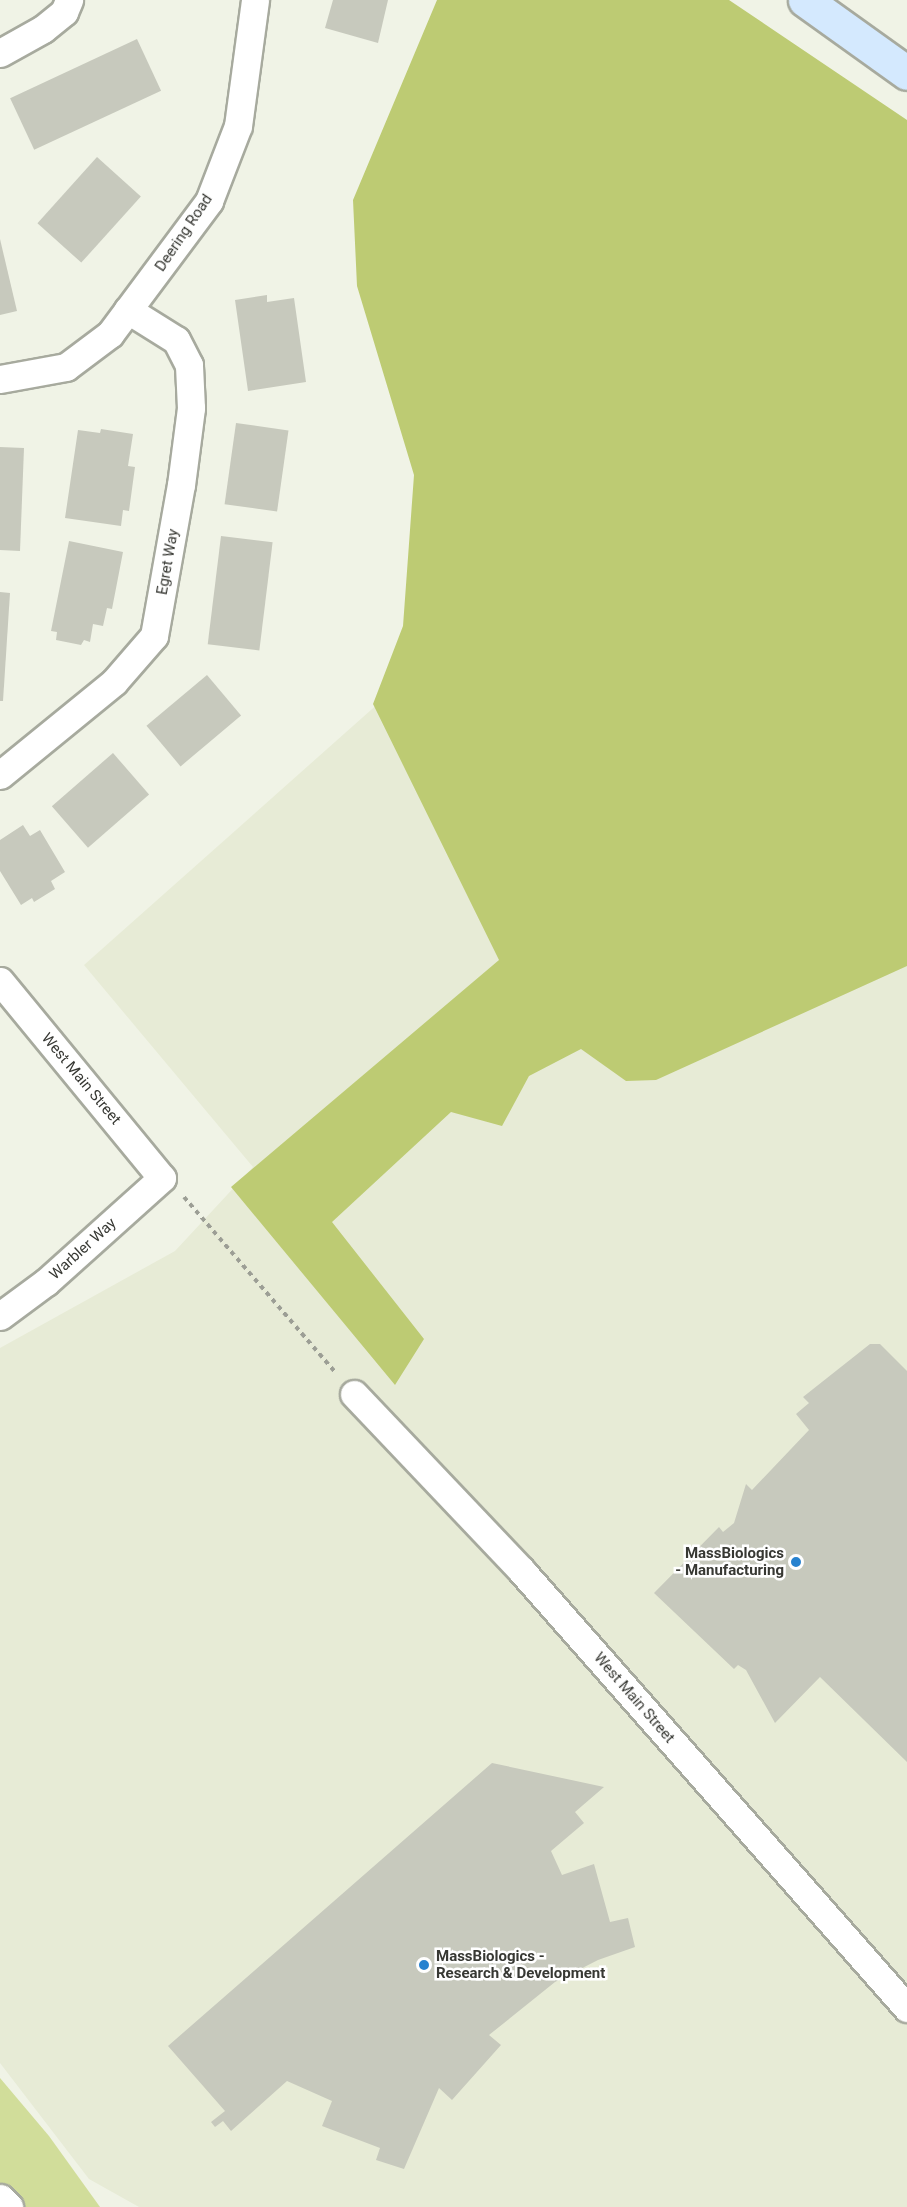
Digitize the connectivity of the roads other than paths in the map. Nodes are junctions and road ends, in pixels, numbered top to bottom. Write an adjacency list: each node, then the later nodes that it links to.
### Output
1 (69, 0): 4 (street)
2 (255, 0): 6 (street, Deering Road)
3 (805, 0): 5 (main road)
4 (0, 53)
5 (907, 73)
6 (128, 310): 7 (street, Deering Road); 8 (street, Egret Way)
7 (0, 379)
8 (0, 775)
9 (0, 981): 10 (street, West Main Street)
10 (162, 1178): 11 (street, Warbler Way)
11 (0, 1316)
12 (354, 1394): 13 (street, West Main Street)
13 (907, 2008)
14 (0, 2198): 15 (street)
15 (9, 2207)

